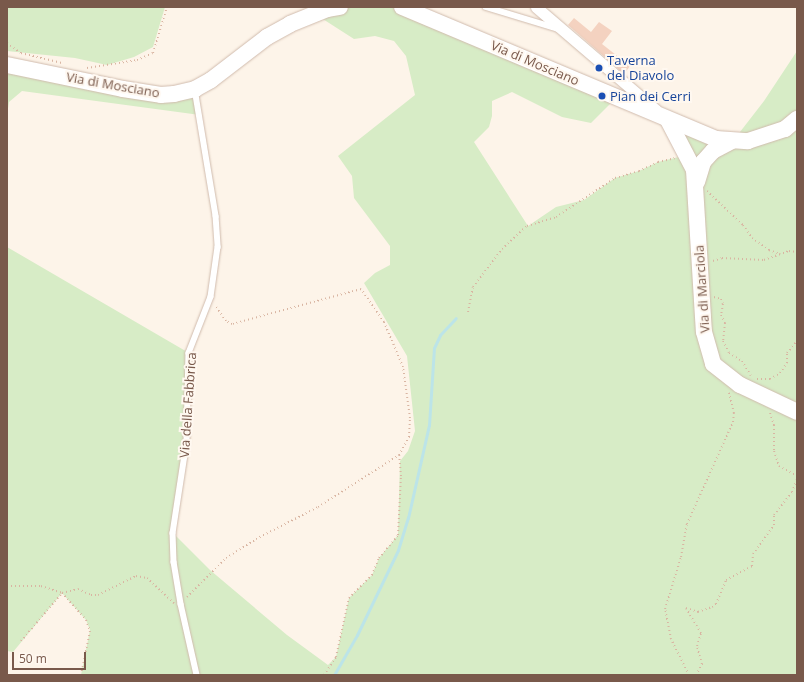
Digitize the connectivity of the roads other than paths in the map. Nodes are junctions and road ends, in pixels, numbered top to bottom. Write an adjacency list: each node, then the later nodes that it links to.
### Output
1 (340, 7): 7 (main road, Via di Mosciano)
2 (402, 7): 9 (main road, Via di Mosciano)
3 (486, 7): 5 (lane)
4 (536, 7): 5 (street)
5 (561, 30): 9 (street)
6 (7, 65): 7 (main road, Via di Mosciano)
7 (195, 89): 13 (lane, Via della Fabbrica)
8 (797, 119): 10 (main road)
9 (668, 120): 10 (main road, Via di Mosciano); 11 (main road, Via di Marciola)
10 (732, 141): 11 (main road, Via di Marciola)
11 (696, 188): 12 (main road, Via di Marciola)
12 (797, 412)
13 (197, 675)

